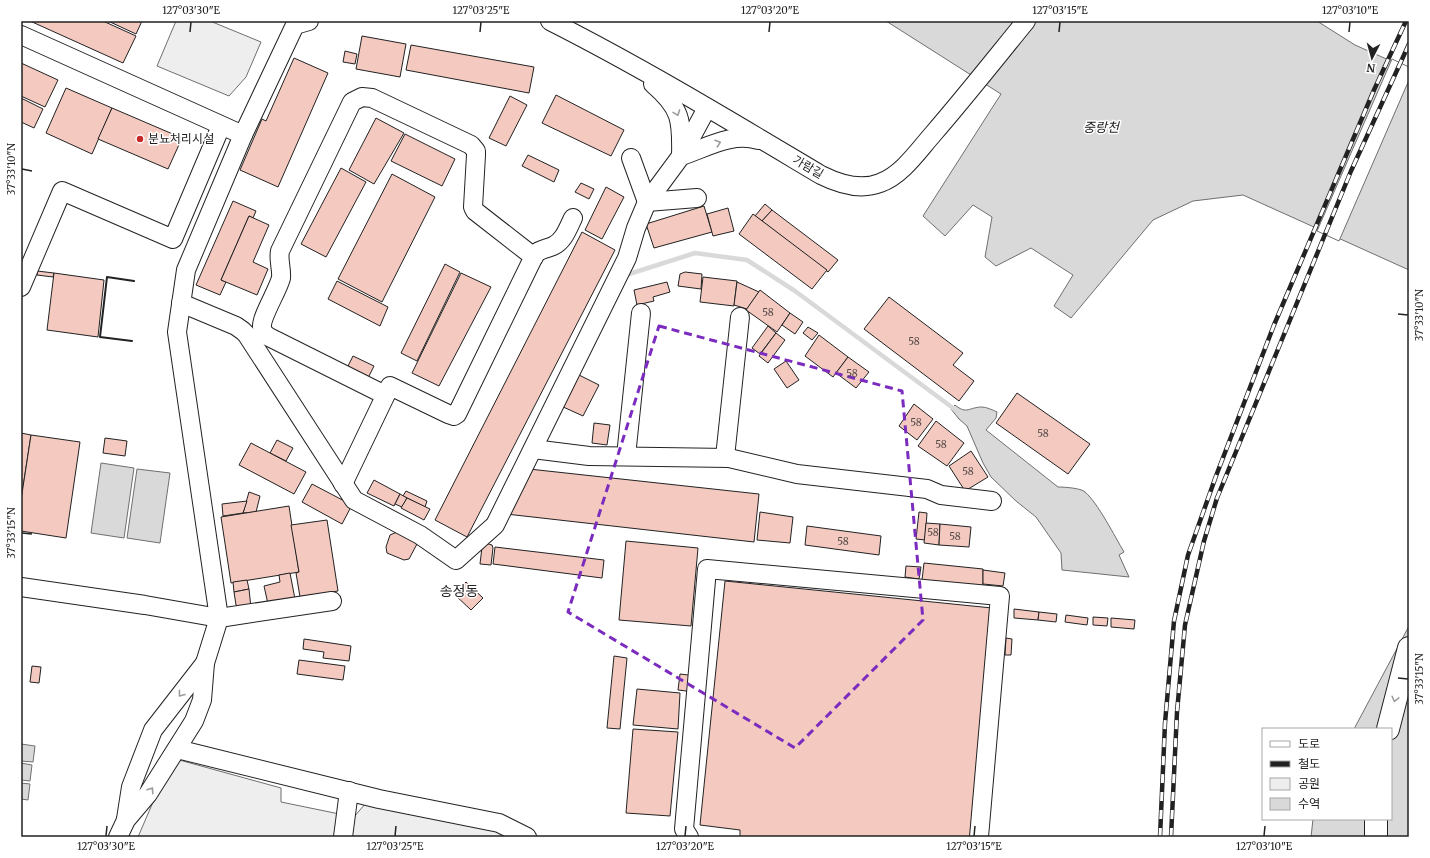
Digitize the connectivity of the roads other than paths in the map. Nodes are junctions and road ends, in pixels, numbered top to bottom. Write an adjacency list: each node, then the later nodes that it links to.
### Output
1 (550, 21): 5 (street, 가람길)
2 (1026, 21): 9 (street, 가람길)
3 (297, 22): 8 (street)
4 (21, 36): 7 (street)
5 (645, 71): 6 (street, 가람길); 10 (street, one-way to 10)
6 (707, 108): 9 (street, 가람길); 10 (street)
7 (222, 126): 8 (street); 16 (street)
8 (243, 135): 17 (street)
9 (765, 142): 10 (street, one-way to 9)
10 (681, 156): 13 (street)
11 (631, 158): 13 (street)
12 (697, 198): 13 (street)
13 (647, 202): 21 (street)
14 (573, 218): 15 (street)
15 (534, 257): 20 (street); 20 (street)
16 (21, 287)
17 (181, 303): 24 (street); 28 (street)
18 (641, 313): 22 (street)
19 (740, 317): 23 (street)
20 (385, 395): 24 (street)
21 (533, 449): 22 (street); 24 (street)
22 (626, 456): 23 (street)
23 (724, 457): 25 (street)
24 (343, 484)
25 (992, 502)
26 (21, 587): 28 (street)
27 (332, 602): 28 (street)
28 (219, 618): 30 (street)
29 (1409, 648): 31 (highway, one-way to 31)
30 (205, 663): 32 (street); 34 (street, one-way to 34)
31 (1388, 728)
32 (177, 749): 33 (street); 34 (street, one-way to 32)
33 (349, 791): 37 (street); 38 (street)
34 (126, 820): 36 (street)
35 (1376, 820): 41 (highway)
36 (118, 837)
37 (342, 837)
38 (527, 837)
39 (689, 837): 40 (street)
40 (979, 837)
41 (1376, 837)

